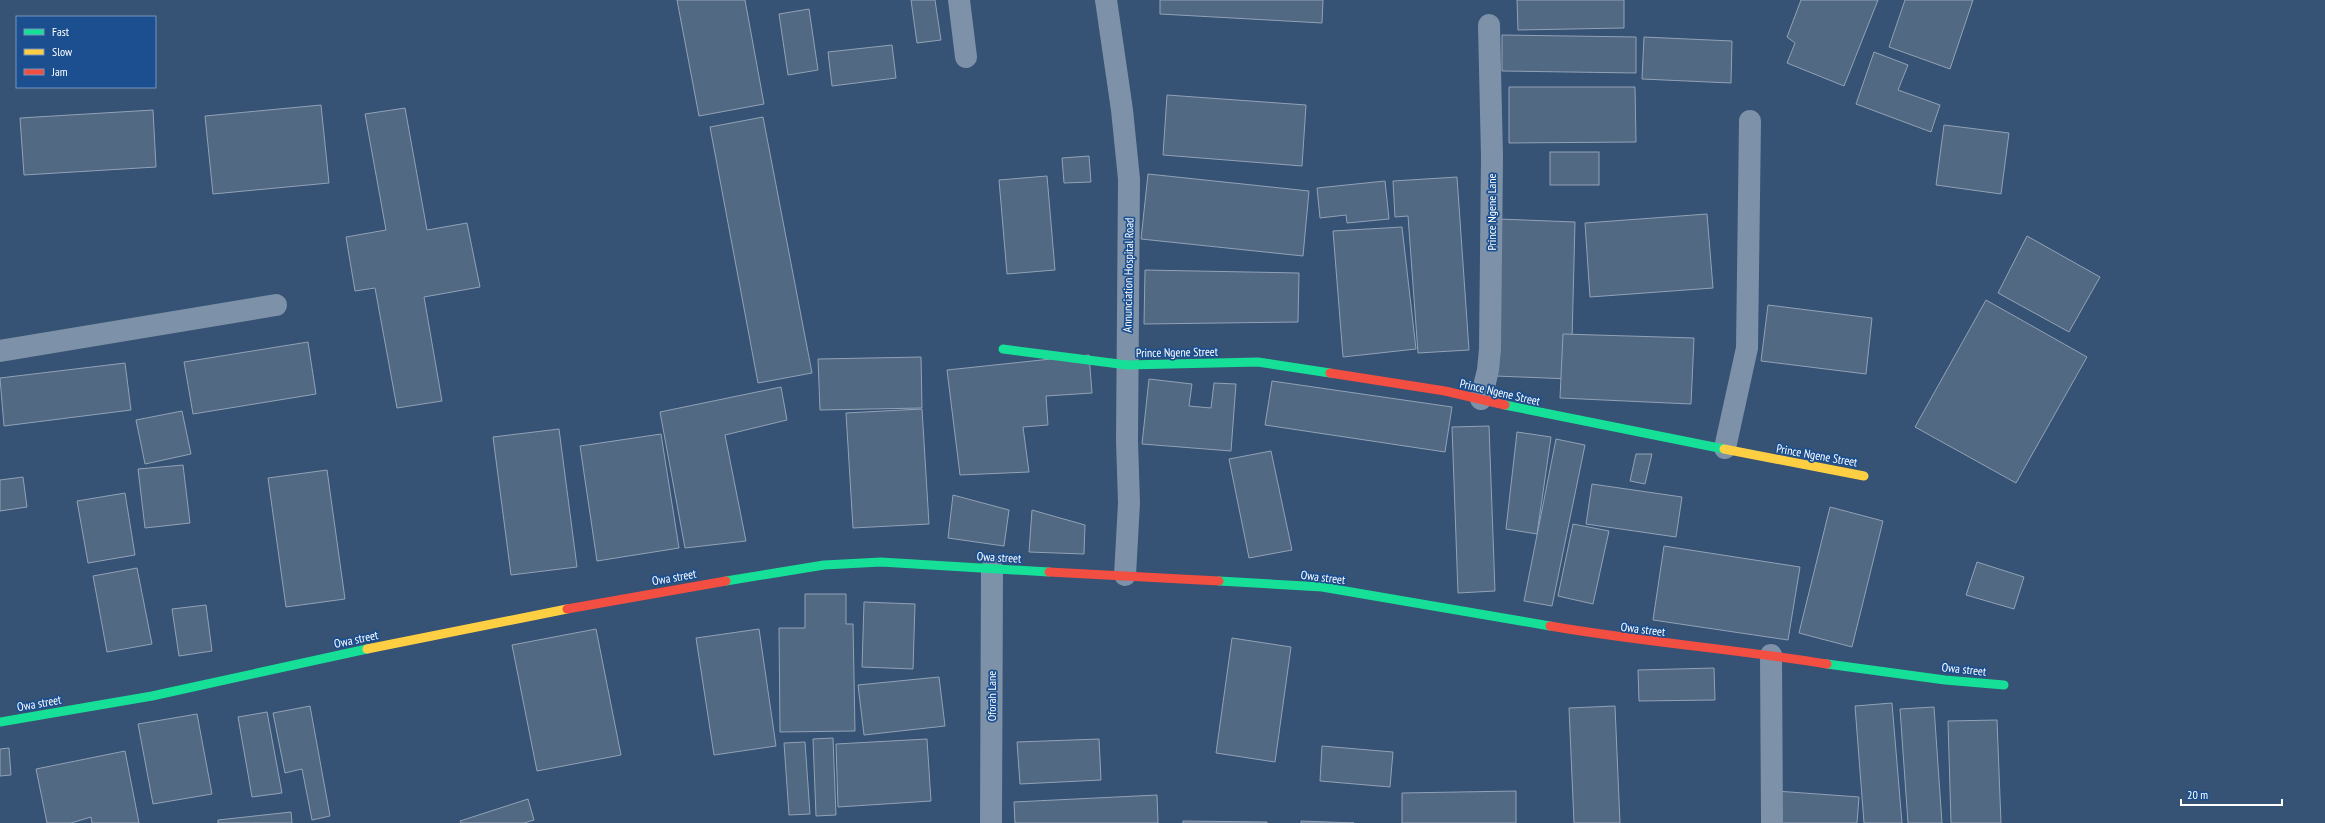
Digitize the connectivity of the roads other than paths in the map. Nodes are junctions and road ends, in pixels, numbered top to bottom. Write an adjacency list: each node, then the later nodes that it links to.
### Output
1 (959, 0): 4 (street)
2 (1106, 0): 9 (street, Annunciation Hospital Road)
3 (1490, 25): 10 (street, Prince Ngene Lane)
4 (966, 57)
5 (1750, 121): 11 (street)
6 (276, 305): 8 (street)
7 (1003, 348): 9 (street, Prince Ngene Street)
8 (0, 351)
9 (1127, 365): 10 (street, Prince Ngene Street); 14 (street, Annunciation Hospital Road)
10 (1481, 399): 11 (street, Prince Ngene Street)
11 (1725, 448): 12 (street, Prince Ngene Street)
12 (1864, 476)
13 (992, 569): 14 (street, Owa street); 17 (street, Owa street); 18 (street, Oforah Lane)
14 (1125, 575): 15 (street, Owa street)
15 (1771, 655): 16 (street, Owa street); 19 (street)
16 (2004, 685)
17 (0, 722)
18 (992, 823)
19 (1772, 823)

